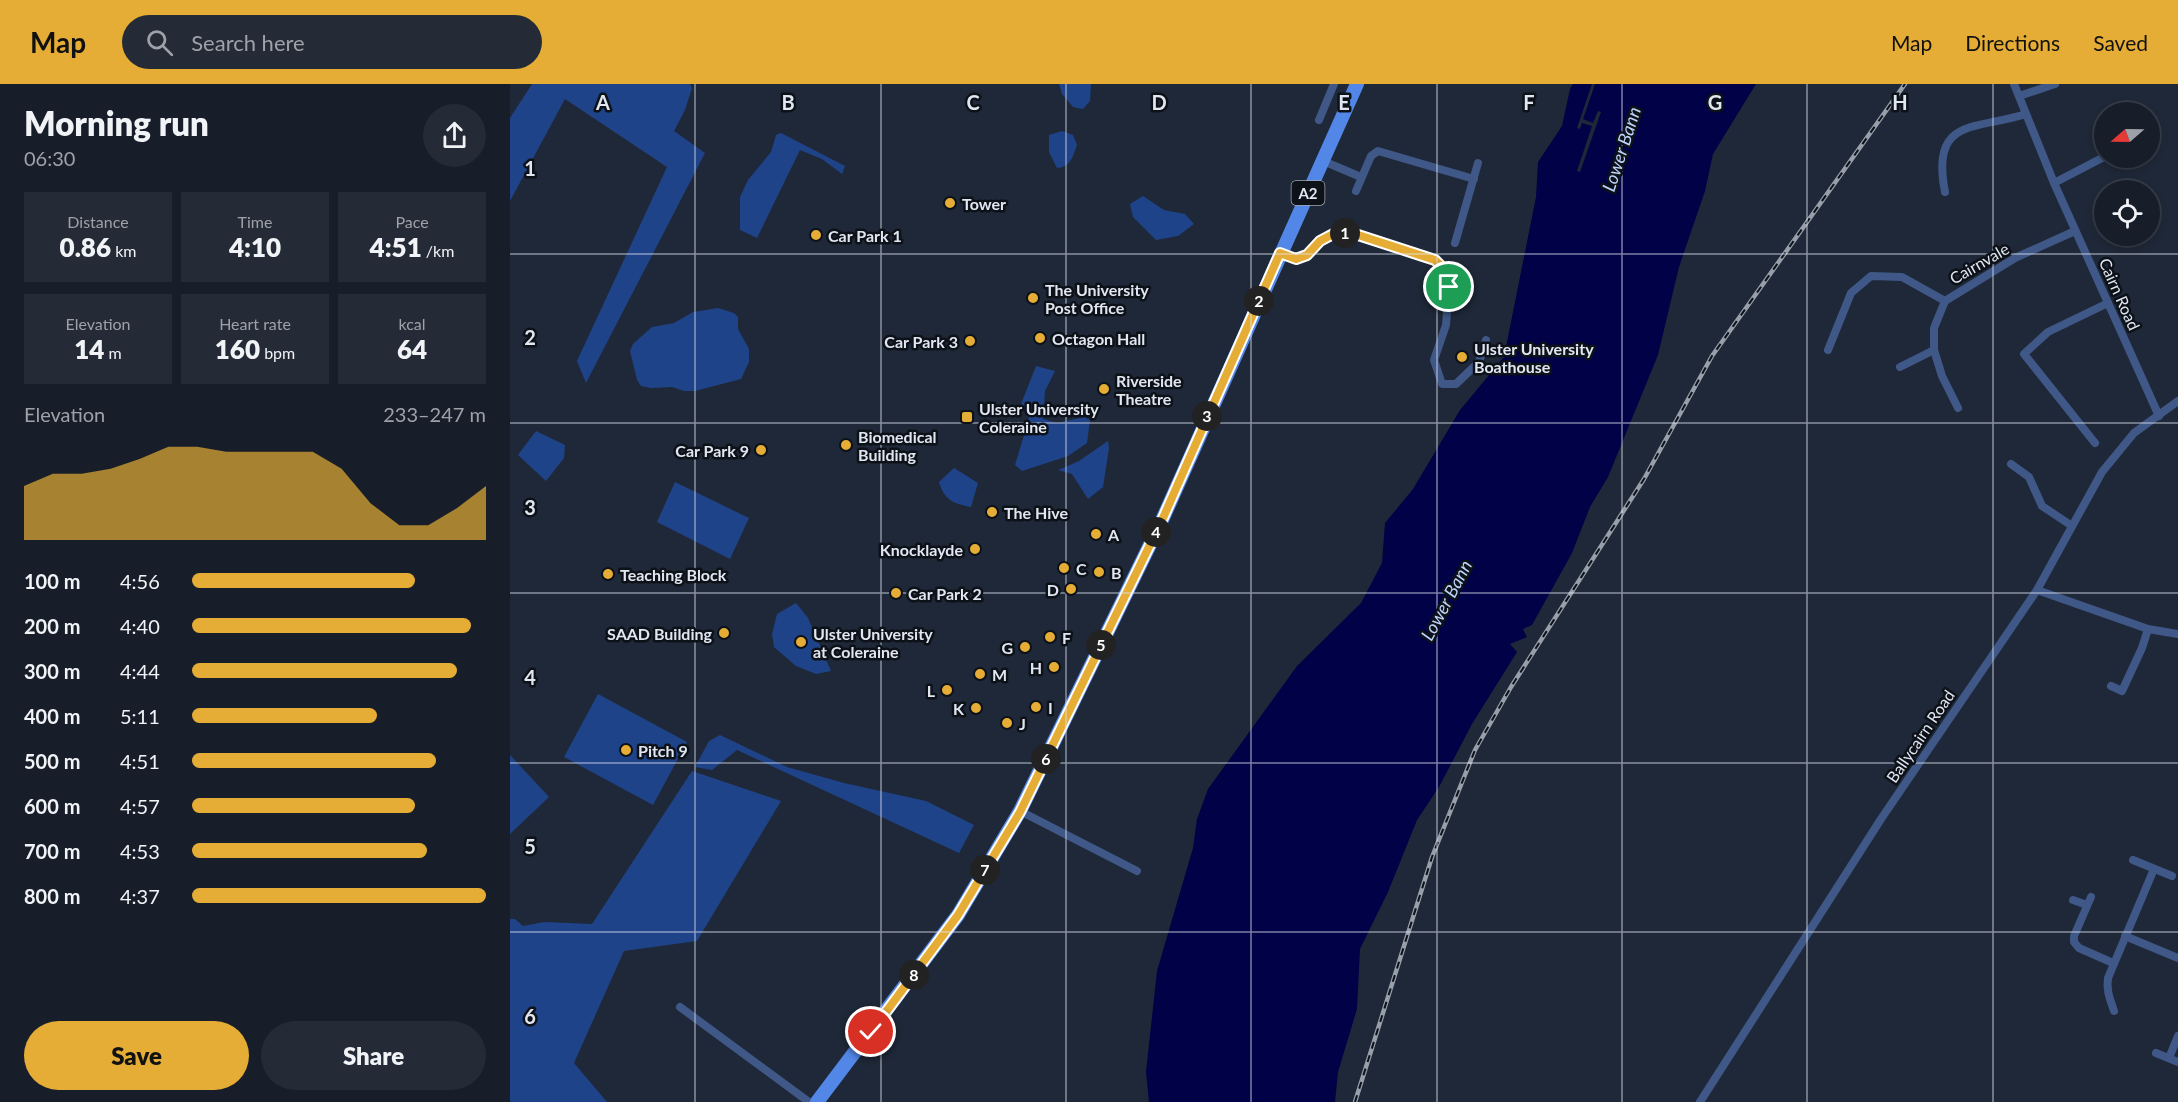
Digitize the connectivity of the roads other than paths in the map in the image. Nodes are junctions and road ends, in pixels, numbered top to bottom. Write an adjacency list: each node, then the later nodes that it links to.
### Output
1 (1334, 84): 7 (street)
2 (1357, 84): 8 (main road, A2)
3 (2014, 84): 5 (street, Cairn Road)
4 (2055, 84): 5 (street)
5 (2019, 96): 6 (street, Cairn Road)
6 (2026, 114): 13 (street, Cairn Road); 15 (street)
7 (1319, 120)
8 (1323, 161): 11 (street); 18 (main road, A2)
9 (2094, 162): 13 (street)
10 (1478, 164): 12 (street)
11 (1361, 177): 12 (street); 14 (street)
12 (1474, 179): 17 (street)
13 (2054, 183): 16 (street, Cairn Road)
14 (1356, 191)
15 (1945, 192)
16 (2075, 231): 19 (street, Cairnvale); 20 (street, Cairn Road)
17 (1455, 243)
18 (1280, 253): 21 (street); 35 (main road, A2)
19 (1945, 300): 22 (street); 23 (street, Cairnvale)
20 (2108, 303): 27 (street, Cairn Road); 28 (street)
21 (1486, 340)
22 (1828, 350)
23 (1934, 350): 24 (street); 26 (street, Cairnvale)
24 (1900, 367)
25 (2178, 401): 27 (street, Ballycairn Road)
26 (1958, 408)
27 (2158, 416): 30 (street, Ballycairn Road)
28 (2094, 443)
29 (2011, 464): 30 (street)
30 (2072, 526): 31 (street, Ballycairn Road)
31 (2037, 590): 32 (street); 51 (street, Ballycairn Road)
32 (2148, 629): 33 (street); 34 (street)
33 (2178, 634)
34 (2110, 686)
35 (1020, 812): 38 (street); 50 (main road, A2)
36 (2133, 860): 37 (street)
37 (2154, 869): 39 (street); 41 (street)
38 (1137, 871)
39 (2172, 876)
40 (2073, 900): 43 (street)
41 (2125, 936): 42 (street); 43 (street)
42 (2178, 958)
43 (2113, 963): 45 (street)
44 (680, 1006): 49 (street)
45 (2114, 1011)
46 (2178, 1036): 48 (street)
47 (2156, 1053): 48 (street)
48 (2173, 1060)
49 (809, 1102)
50 (817, 1102)
51 (1700, 1102)

